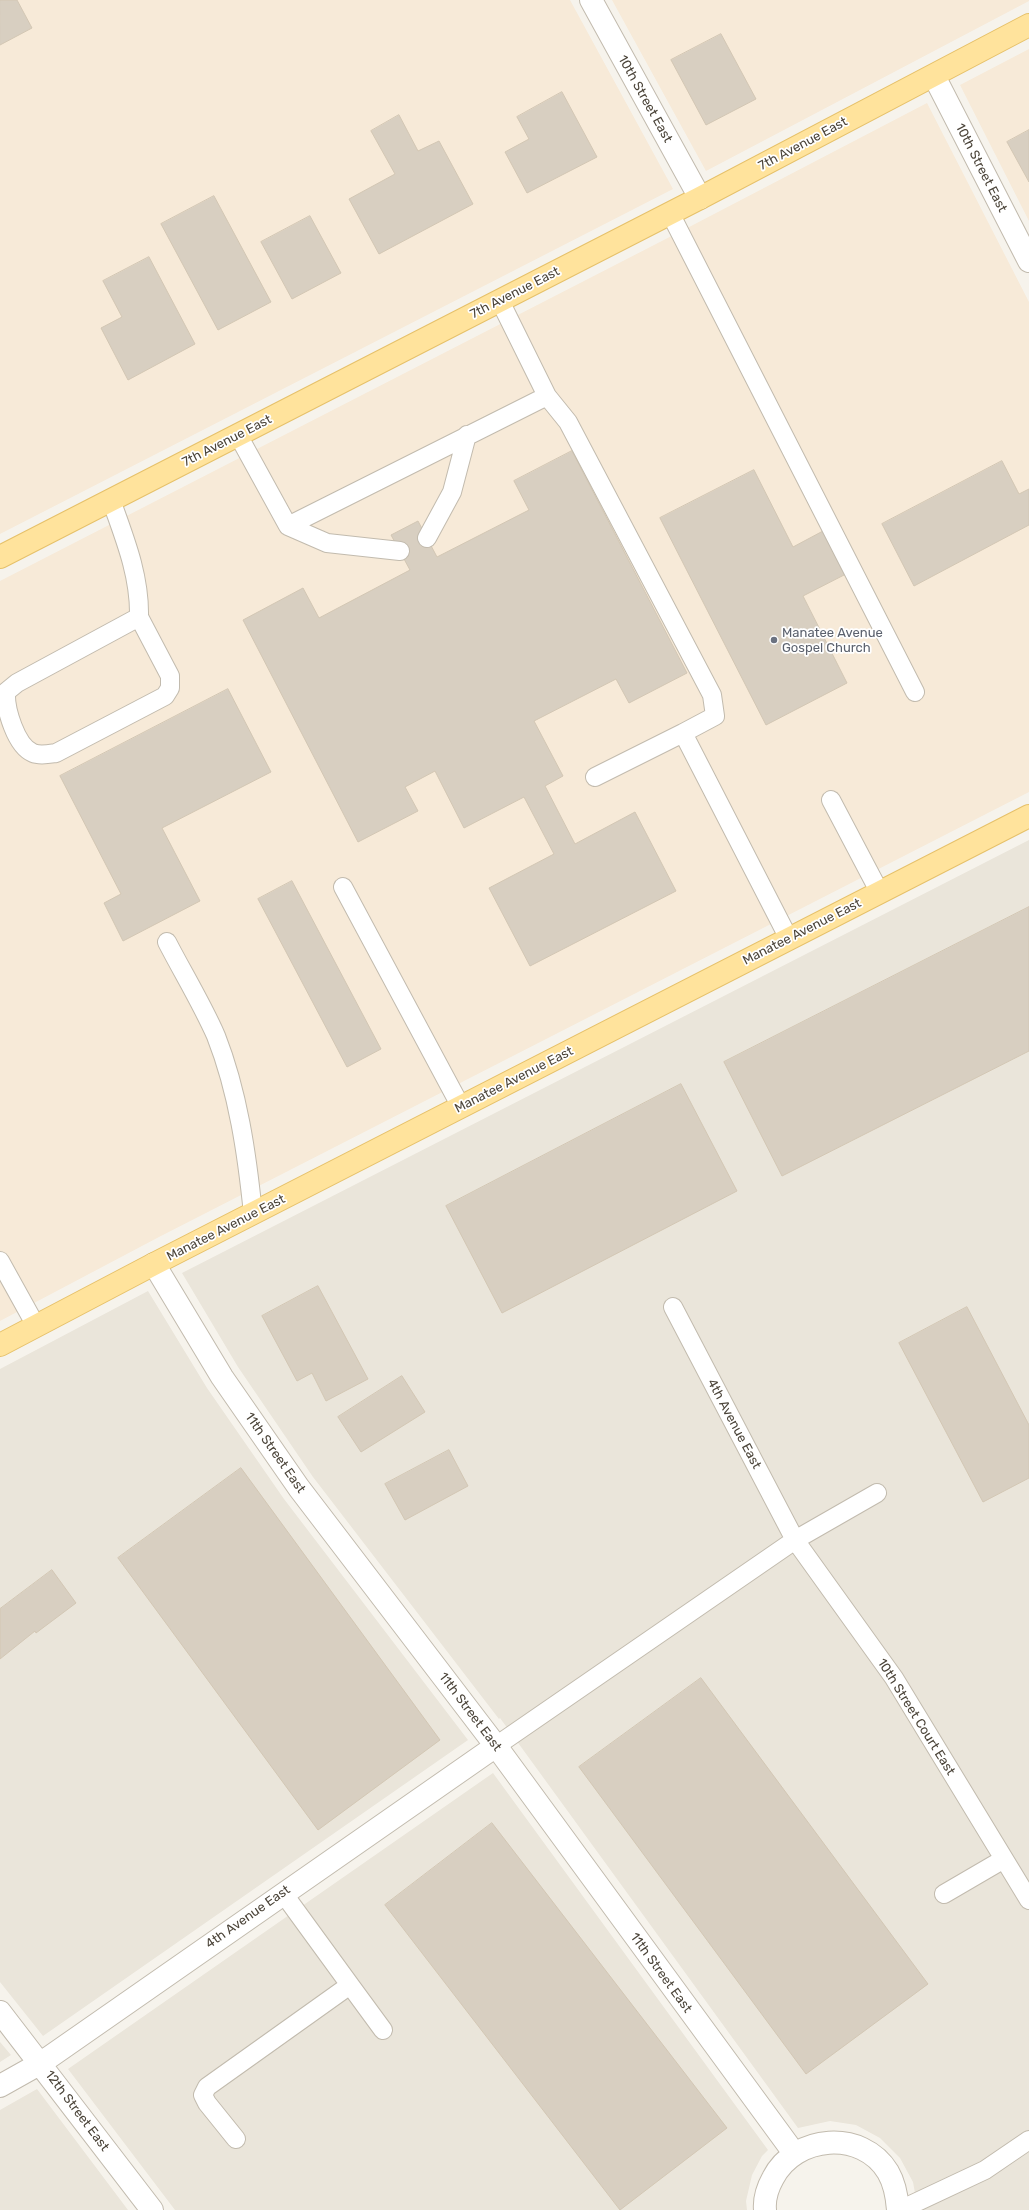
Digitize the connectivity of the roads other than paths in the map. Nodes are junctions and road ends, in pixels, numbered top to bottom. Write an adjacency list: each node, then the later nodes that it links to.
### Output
1 (591, 0): 4 (street, 10th Street East)
2 (1029, 25): 3 (main road, 7th Avenue East)
3 (934, 76): 4 (main road, 7th Avenue East); 6 (street, 10th Street East)
4 (700, 198): 5 (main road, 7th Avenue East)
5 (670, 213): 7 (main road, 7th Avenue East); 17 (lane)
6 (1029, 261)
7 (500, 301): 8 (lane); 9 (main road, 7th Avenue East)
8 (547, 396): 10 (lane); 18 (lane)
9 (238, 434): 11 (main road, 7th Avenue East); 12 (lane)
10 (467, 436): 12 (lane); 13 (lane)
11 (111, 500): 15 (main road, 7th Avenue East); 16 (lane)
12 (288, 526): 14 (lane)
13 (427, 538)
14 (400, 551)
15 (0, 557)
16 (139, 617): 16 (lane)
17 (914, 692)
18 (683, 732): 19 (lane); 24 (lane)
19 (595, 777)
20 (831, 800): 23 (lane)
21 (1029, 816): 23 (main road, Manatee Avenue East)
22 (343, 887): 26 (lane)
23 (880, 893): 24 (main road, Manatee Avenue East)
24 (789, 939): 26 (main road, Manatee Avenue East)
25 (167, 942): 27 (lane)
26 (461, 1107): 27 (main road, Manatee Avenue East)
27 (253, 1214): 29 (main road, Manatee Avenue East)
28 (0, 1261): 31 (lane)
29 (154, 1264): 31 (main road, Manatee Avenue East); 35 (street, 11th Street East)
30 (673, 1307): 34 (lane, 4th Avenue East)
31 (36, 1326): 32 (main road, Manatee Avenue East)
32 (0, 1346)
33 (877, 1493): 34 (lane)
34 (795, 1540): 35 (lane); 36 (lane, 10th Street Court East)
35 (496, 1746): 37 (street, 4th Avenue East); 47 (street, 11th Street East)
36 (1004, 1859): 38 (lane); 39 (lane, 10th Street Court East)
37 (282, 1893): 40 (lane); 43 (street, 4th Avenue East)
38 (944, 1894)
39 (1029, 1900)
40 (350, 1985): 42 (lane); 45 (lane)
41 (0, 2012): 43 (street, 12th Street East)
42 (383, 2030)
43 (40, 2063): 44 (street, 4th Avenue East); 48 (street, 12th Street East)
44 (0, 2086)
45 (236, 2139)
46 (1029, 2140): 50 (lane)
47 (794, 2153): 49 (street); 50 (street)
48 (152, 2210)
49 (765, 2210)
50 (899, 2210)

